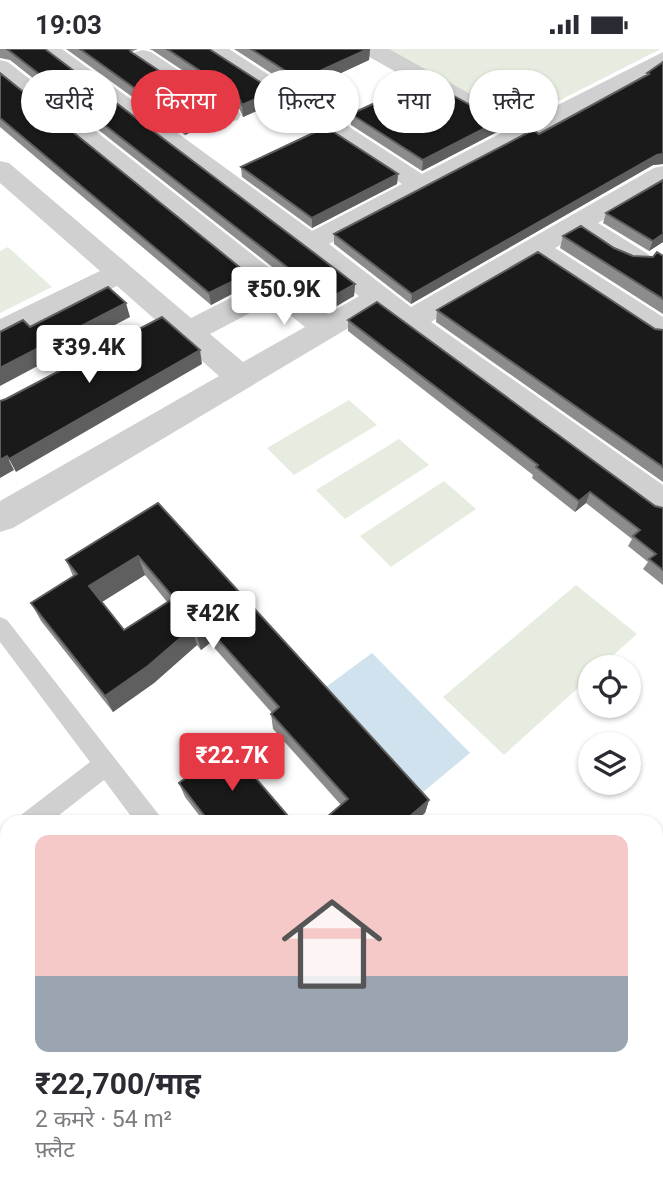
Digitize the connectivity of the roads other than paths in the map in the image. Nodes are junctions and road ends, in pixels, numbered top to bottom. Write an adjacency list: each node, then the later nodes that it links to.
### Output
1 (47, 49): 7 (street)
2 (213, 49): 16 (street)
3 (372, 49): 11 (street)
4 (154, 53): 8 (street); 9 (street)
5 (663, 59): 12 (street)
6 (0, 67): 22 (street)
7 (100, 70)
8 (110, 70)
9 (175, 70)
10 (117, 82): 18 (street)
11 (469, 103)
12 (558, 114)
13 (522, 133): 16 (street)
14 (0, 169): 21 (street)
15 (663, 174): 17 (street)
16 (424, 185): 18 (street)
17 (578, 223): 19 (street); 20 (street)
18 (310, 243): 23 (street)
19 (535, 248): 24 (street); 27 (street)
20 (638, 260)
21 (120, 273): 25 (street); 28 (street)
22 (275, 287): 25 (street); 26 (street)
23 (378, 298): 24 (street); 26 (street)
24 (408, 321): 30 (street)
25 (166, 324): 29 (street)
26 (326, 328): 29 (street)
27 (663, 331)
28 (0, 332)
29 (241, 378): 31 (street)
30 (663, 504)
31 (0, 518)
32 (0, 627): 33 (lane)
33 (106, 764): 34 (lane); 35 (lane)
34 (39, 815)
35 (145, 815)

